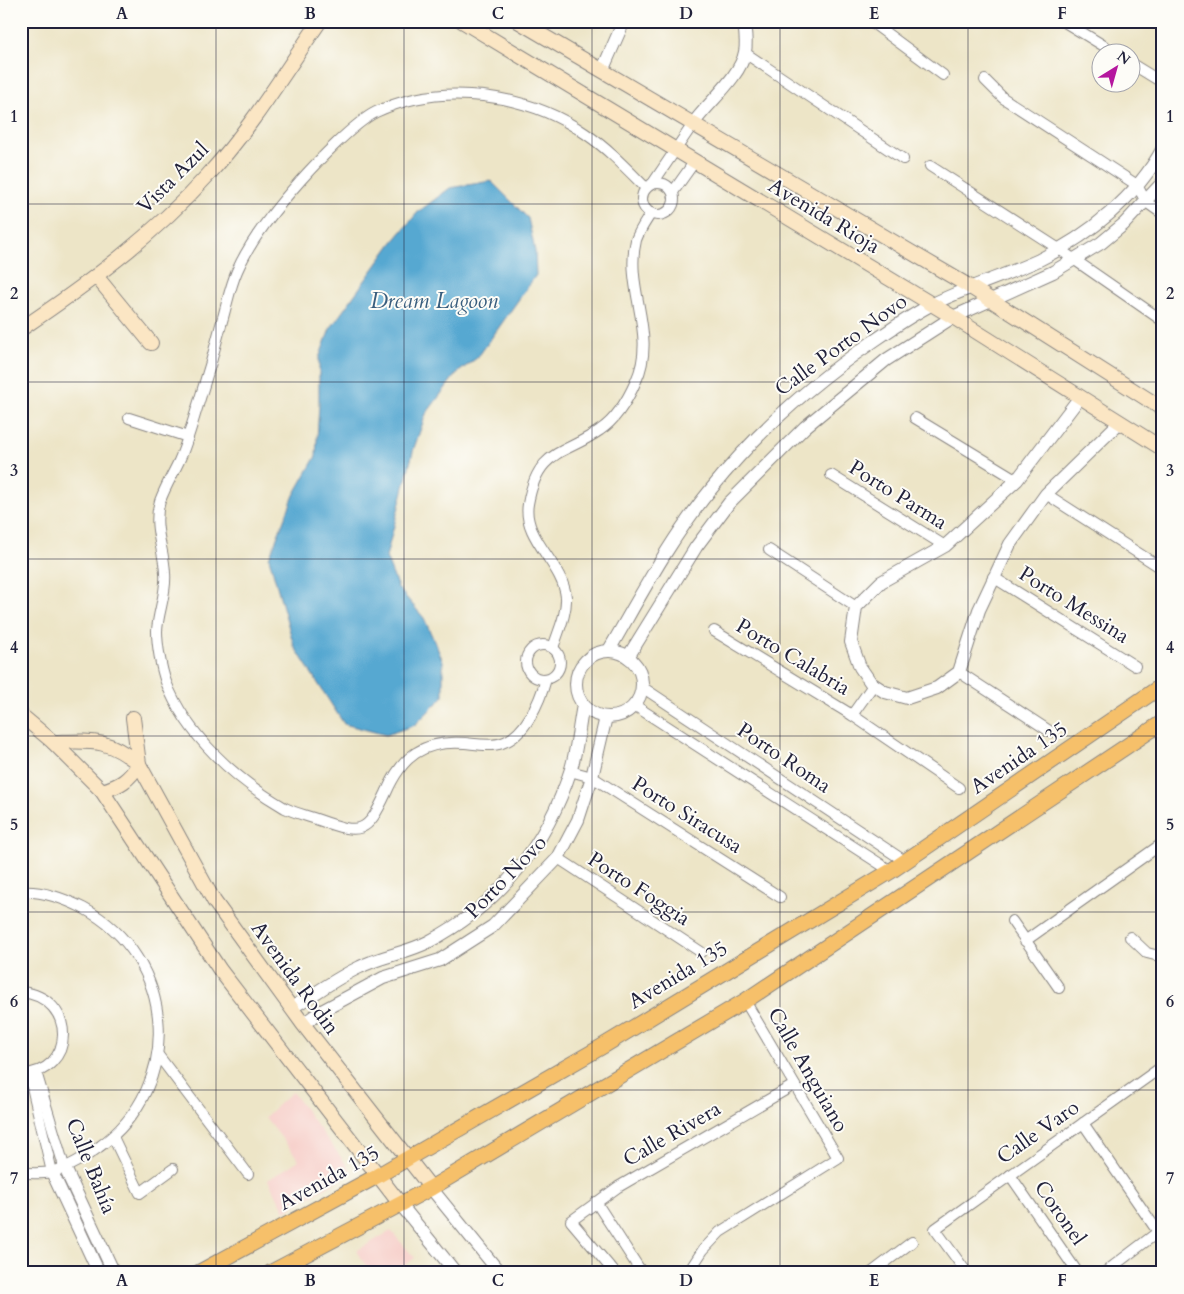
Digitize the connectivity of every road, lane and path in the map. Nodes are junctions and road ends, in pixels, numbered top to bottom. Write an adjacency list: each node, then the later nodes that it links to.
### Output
1 (320, 21): 30 (main road, Vista Azul)
2 (462, 21): 17 (main road, Avenida Rioja)
3 (518, 21): 11 (main road, Avenida Rioja)
4 (624, 21): 11 (street)
5 (744, 21): 9 (street)
6 (870, 21): 12 (street)
7 (1063, 21): 8 (street)
8 (1098, 42)
9 (745, 53): 15 (street); 18 (street)
10 (1142, 70): 14 (street)
11 (602, 71): 15 (main road, Avenida Rioja)
12 (943, 75)
13 (985, 80): 22 (street)
14 (1163, 83)
15 (693, 124): 17 (street); 31 (main road, Avenida Rioja)
16 (1163, 148): 22 (street, Calle Porto Novo)
17 (676, 149): 19 (main road, Avenida Rioja); 23 (street)
18 (903, 159)
19 (695, 161): 24 (street); 33 (main road, Avenida Rioja)
20 (930, 166): 28 (street)
21 (1163, 182): 25 (street, Calle Porto Novo)
22 (1137, 185): 25 (street); 28 (street, Calle Porto Novo)
23 (649, 186): 24 (street); 26 (street); 43 (street)
24 (673, 192): 26 (street)
25 (1146, 202): 27 (street); 29 (street, Calle Porto Novo)
26 (651, 213): 54 (street)
27 (1163, 214)
28 (1059, 249): 29 (street); 31 (street, Calle Porto Novo)
29 (1075, 260): 32 (street, Calle Porto Novo); 35 (street)
30 (96, 276): 36 (main road, Vista Azul); 37 (main road)
31 (972, 288): 32 (main road, Avenida Rioja); 33 (street, Calle Porto Novo)
32 (992, 300): 34 (street, Calle Porto Novo); 39 (main road, Avenida Rioja)
33 (932, 305): 34 (main road, Avenida Rioja); 55 (street, Calle Porto Novo)
34 (953, 317): 38 (main road, Avenida Rioja); 56 (street, Calle Porto Novo)
35 (1163, 321)
36 (21, 329)
37 (151, 343)
38 (1080, 397): 42 (main road, Avenida Rioja); 46 (street)
39 (1163, 409)
40 (129, 418): 43 (street)
41 (915, 418): 46 (street)
42 (1120, 422): 44 (main road, Avenida Rioja); 47 (street)
43 (188, 437): 59 (street)
44 (1163, 449)
45 (831, 475): 48 (street, Porto Parma)
46 (1017, 480): 48 (street)
47 (1046, 494): 50 (street); 51 (street)
48 (945, 546): 52 (street)
49 (769, 550): 52 (street)
50 (1163, 569)
51 (993, 577): 57 (street, Porto Messina); 58 (street)
52 (856, 607): 60 (street)
53 (714, 631): 66 (street, Porto Calabria)
54 (553, 648): 59 (street); 59 (street)
55 (609, 650): 56 (street); 63 (street)
56 (628, 657): 62 (street)
57 (1135, 666)
58 (959, 672): 60 (street); 70 (street)
59 (546, 679)
60 (874, 684): 66 (street)
61 (1163, 686): 81 (main road, Avenida 135)
62 (642, 687): 64 (street); 77 (street, Porto Roma)
63 (583, 705): 67 (street); 73 (street, Porto Novo)
64 (634, 705): 67 (street); 79 (street, Porto Roma)
65 (21, 715): 71 (main road)
66 (852, 715): 75 (street, Porto Calabria)
67 (606, 717): 74 (street, Porto Novo)
68 (133, 718): 72 (main road)
69 (1163, 722): 92 (main road)
70 (1051, 732)
71 (54, 742): 72 (main road, Avenida Rodin); 76 (main road)
72 (139, 764): 76 (main road); 93 (main road, Avenida Rodin)
73 (570, 772): 74 (street, Porto Siracusa); 93 (street, Porto Novo)
74 (592, 778): 80 (street, Porto Novo); 84 (street, Porto Siracusa)
75 (959, 788)
76 (102, 791): 108 (main road)
77 (868, 836): 79 (street); 81 (street, Porto Roma)
78 (1163, 843): 87 (street)
79 (858, 850): 82 (street, Porto Roma)
80 (558, 858): 88 (street, Porto Foggia); 94 (street, Porto Novo)
81 (906, 862): 82 (main road, Avenida 135)
82 (891, 872): 101 (main road, Avenida 135)
83 (21, 892): 95 (street)
84 (780, 897)
85 (1012, 921): 87 (street)
86 (1130, 937): 89 (street)
87 (1025, 941): 90 (street)
88 (701, 952)
89 (1163, 957)
90 (1059, 988)
91 (21, 992): 97 (street)
92 (745, 1001): 98 (street, Calle Anguiano); 109 (main road)
93 (291, 1008): 94 (main road, Avenida Rodin)
94 (303, 1024): 101 (main road, Avenida Rodin)
95 (158, 1055): 100 (street); 106 (street)
96 (1161, 1072): 99 (street, Calle Varo)
97 (29, 1074): 102 (street, Calle Bahía); 104 (street, Calle Bahía)
98 (794, 1085): 110 (street, Calle Rivera); 122 (street, Calle Anguiano)
99 (1082, 1123): 107 (street, Calle Varo); 112 (street)
100 (113, 1137): 102 (street); 103 (street)
101 (407, 1158): 108 (main road, Avenida 135); 109 (main road, Avenida Rodin)
102 (64, 1166): 104 (street); 115 (street, Calle Bahía)
103 (173, 1168)
104 (52, 1172): 105 (street); 114 (street, Calle Bahía)
105 (21, 1173)
106 (248, 1174)
107 (1010, 1175): 124 (street, Calle Varo); 125 (street, Coronel)
108 (377, 1176): 111 (main road); 116 (main road, Avenida 135)
109 (431, 1188): 111 (main road); 119 (street, Avenida Rodin)
110 (596, 1202): 120 (street, Calle Rivera); 121 (street)
111 (400, 1204): 117 (main road); 118 (street)
112 (1160, 1230): 126 (street)
113 (912, 1242): 123 (street)
114 (99, 1273)
115 (114, 1273)
116 (198, 1273)
117 (270, 1273)
118 (456, 1273)
119 (500, 1273)
120 (615, 1273)
121 (642, 1273)
122 (688, 1273)
123 (870, 1273)
124 (967, 1273)
125 (1078, 1273)
126 (1104, 1273)

